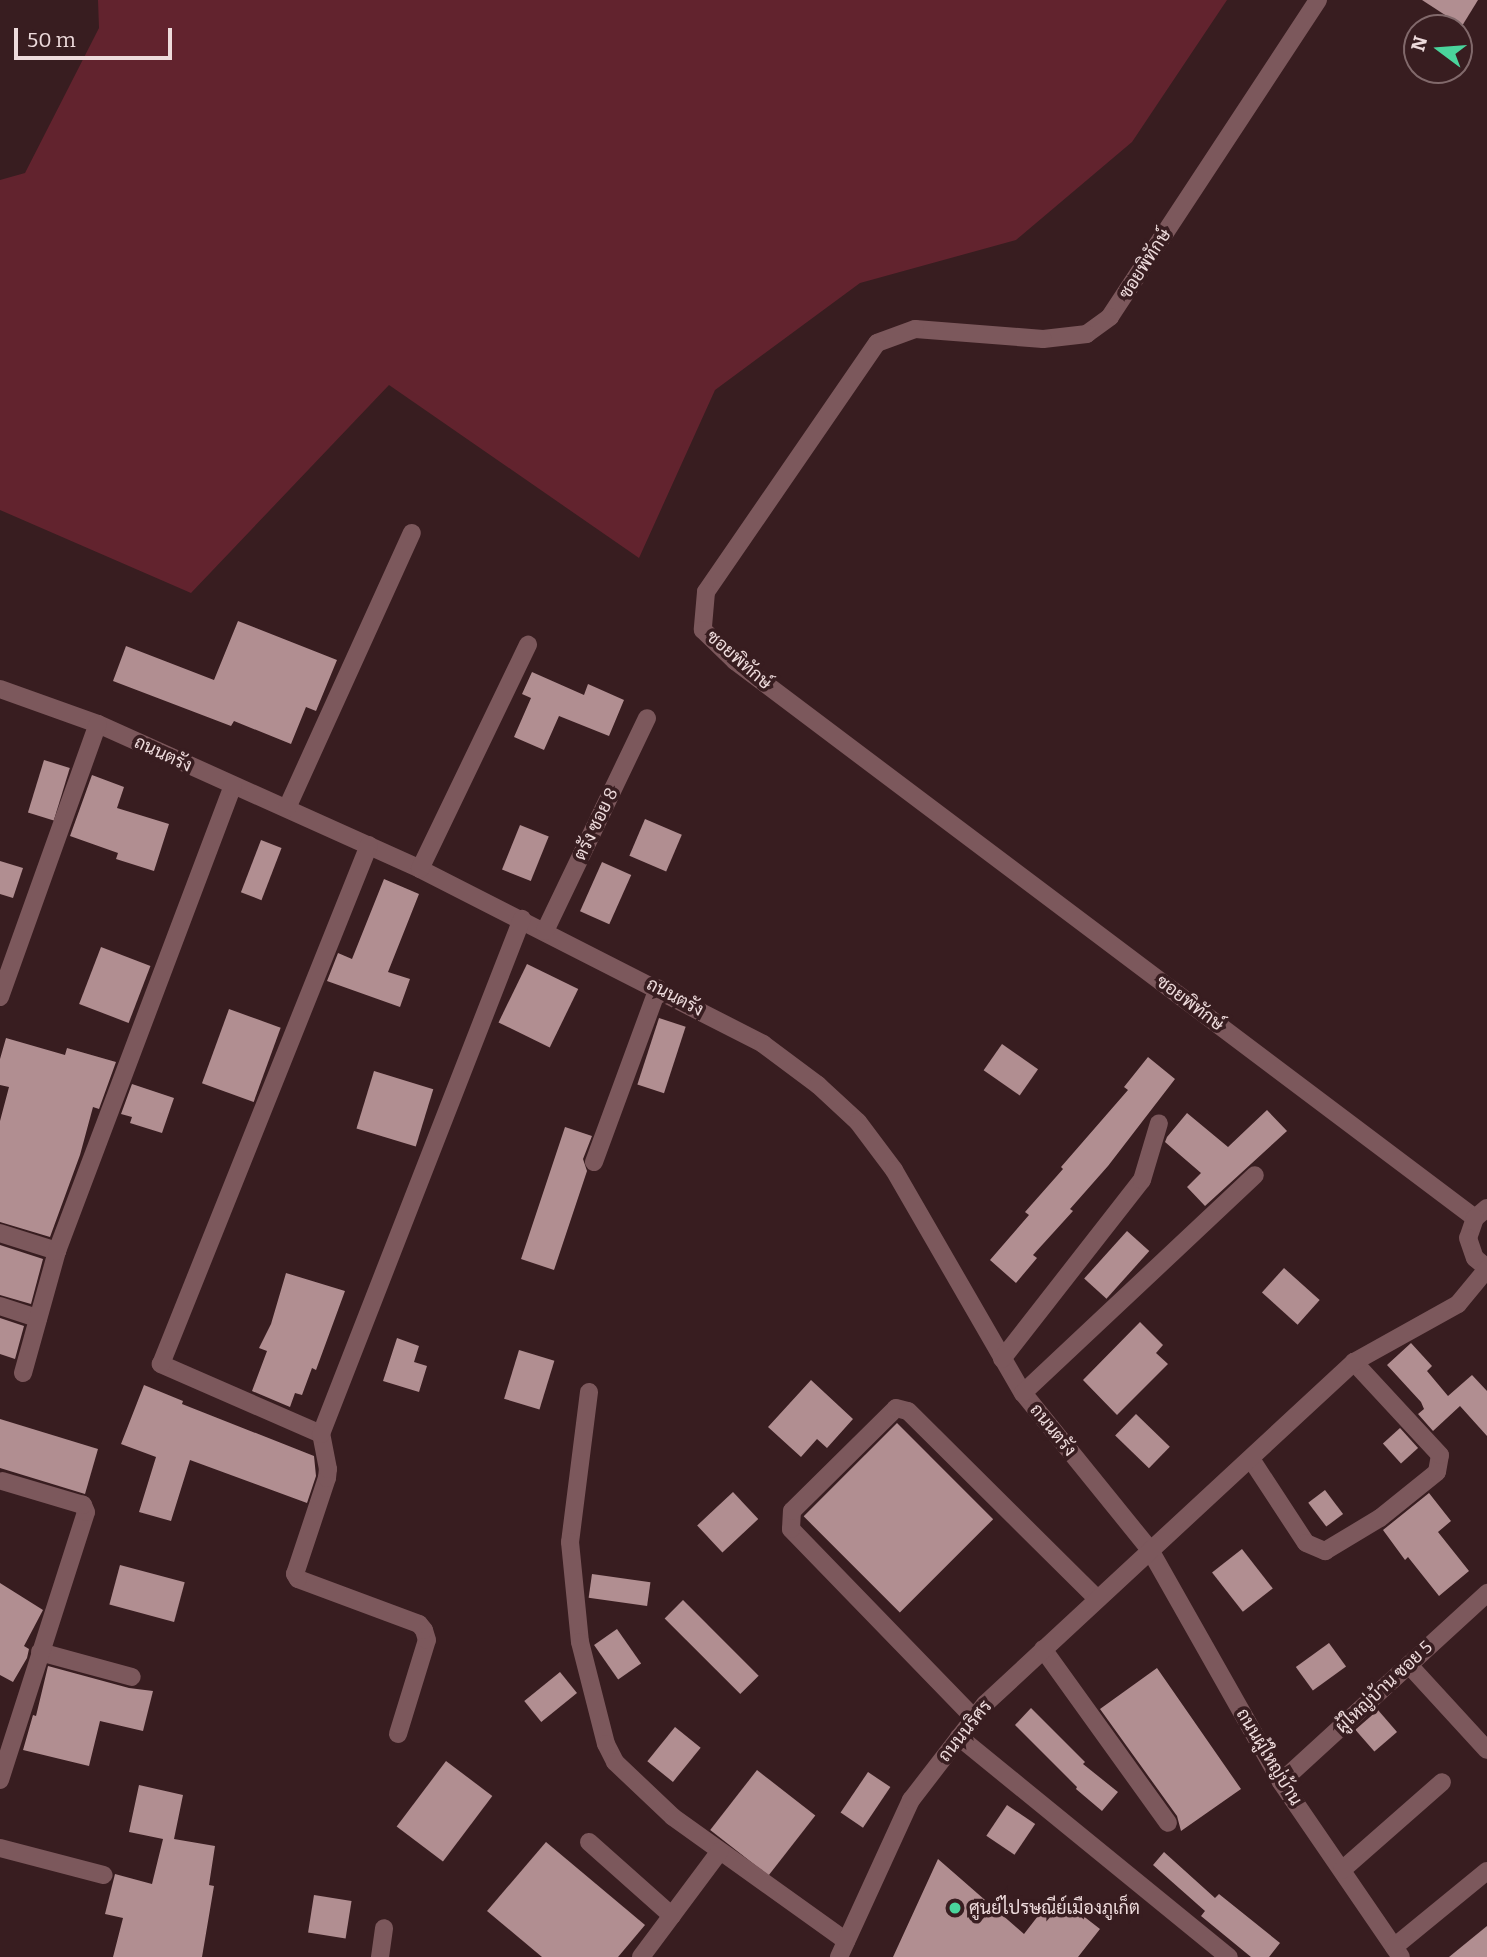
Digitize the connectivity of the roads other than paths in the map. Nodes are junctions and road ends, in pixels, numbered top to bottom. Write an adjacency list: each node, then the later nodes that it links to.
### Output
1 (1318, 0): 18 (street, ซอยพิทักษ์)
2 (412, 533): 8 (street)
3 (528, 645): 10 (street)
4 (0, 689): 6 (street, ถนนตรัง)
5 (647, 718): 12 (street, ตรัง ซอย 8)
6 (98, 724): 7 (street, ถนนตรัง); 14 (street)
7 (233, 786): 8 (street, ถนนตรัง); 20 (street)
8 (287, 808): 9 (street, ถนนตรัง)
9 (369, 845): 10 (street, ถนนตรัง); 29 (street)
10 (420, 869): 11 (street, ถนนตรัง)
11 (522, 919): 12 (street, ถนนตรัง); 29 (street)
12 (545, 930): 13 (street, ถนนตรัง)
13 (658, 988): 16 (street); 24 (street, ถนนตรัง)
14 (0, 997)
15 (1159, 1123): 24 (street)
16 (594, 1162)
17 (1255, 1175): 28 (street)
18 (1481, 1213): 21 (street, ซอยพิทักษ์)
19 (0, 1233): 20 (street)
20 (57, 1251): 23 (street)
21 (1487, 1269): 25 (street, ซอยพิทักษ์)
22 (0, 1306): 23 (street)
23 (38, 1318): 26 (street)
24 (1002, 1359): 28 (street, ถนนตรัง)
25 (1354, 1362): 30 (street, ซอยพิทักษ์); 30 (street)
26 (23, 1373)
27 (589, 1392): 49 (street)
28 (1023, 1393): 32 (street, ถนนตรัง)
29 (321, 1434): 40 (street)
30 (1251, 1459): 32 (street, ซอยพิทักษ์)
31 (2, 1481): 36 (street)
32 (1150, 1550): 34 (street, ถนนนริศร); 44 (street, ถนนผู้ใหญ่บ้าน)
33 (1487, 1593): 37 (street, ผู้ใหญ่บ้าน ซอย 5)
34 (1096, 1598): 35 (street, ถนนนริศร); 39 (street)
35 (1043, 1648): 39 (street, ถนนนริศร); 46 (street)
36 (40, 1653): 38 (street); 43 (street)
37 (1409, 1664): 42 (street); 44 (street, ผู้ใหญ่บ้าน ซอย 5)
38 (132, 1677)
39 (974, 1718): 41 (street, ถนนนริศร)
40 (398, 1734)
41 (959, 1737): 55 (street, ถนนนริศร); 59 (street)
42 (1487, 1750)
43 (0, 1780)
44 (1281, 1782): 50 (street, ถนนผู้ใหญ่บ้าน)
45 (1442, 1782): 50 (street)
46 (1168, 1823)
47 (589, 1842): 53 (street)
48 (0, 1848): 52 (street)
49 (720, 1851): 53 (street); 55 (street)
50 (1342, 1870): 56 (street, ถนนผู้ใหญ่บ้าน)
51 (1487, 1871): 56 (street)
52 (104, 1875)
53 (672, 1916): 58 (street)
54 (384, 1928): 57 (street)
55 (842, 1949)
56 (1398, 1952)
57 (380, 1957)
58 (641, 1957)
59 (1229, 1957)

